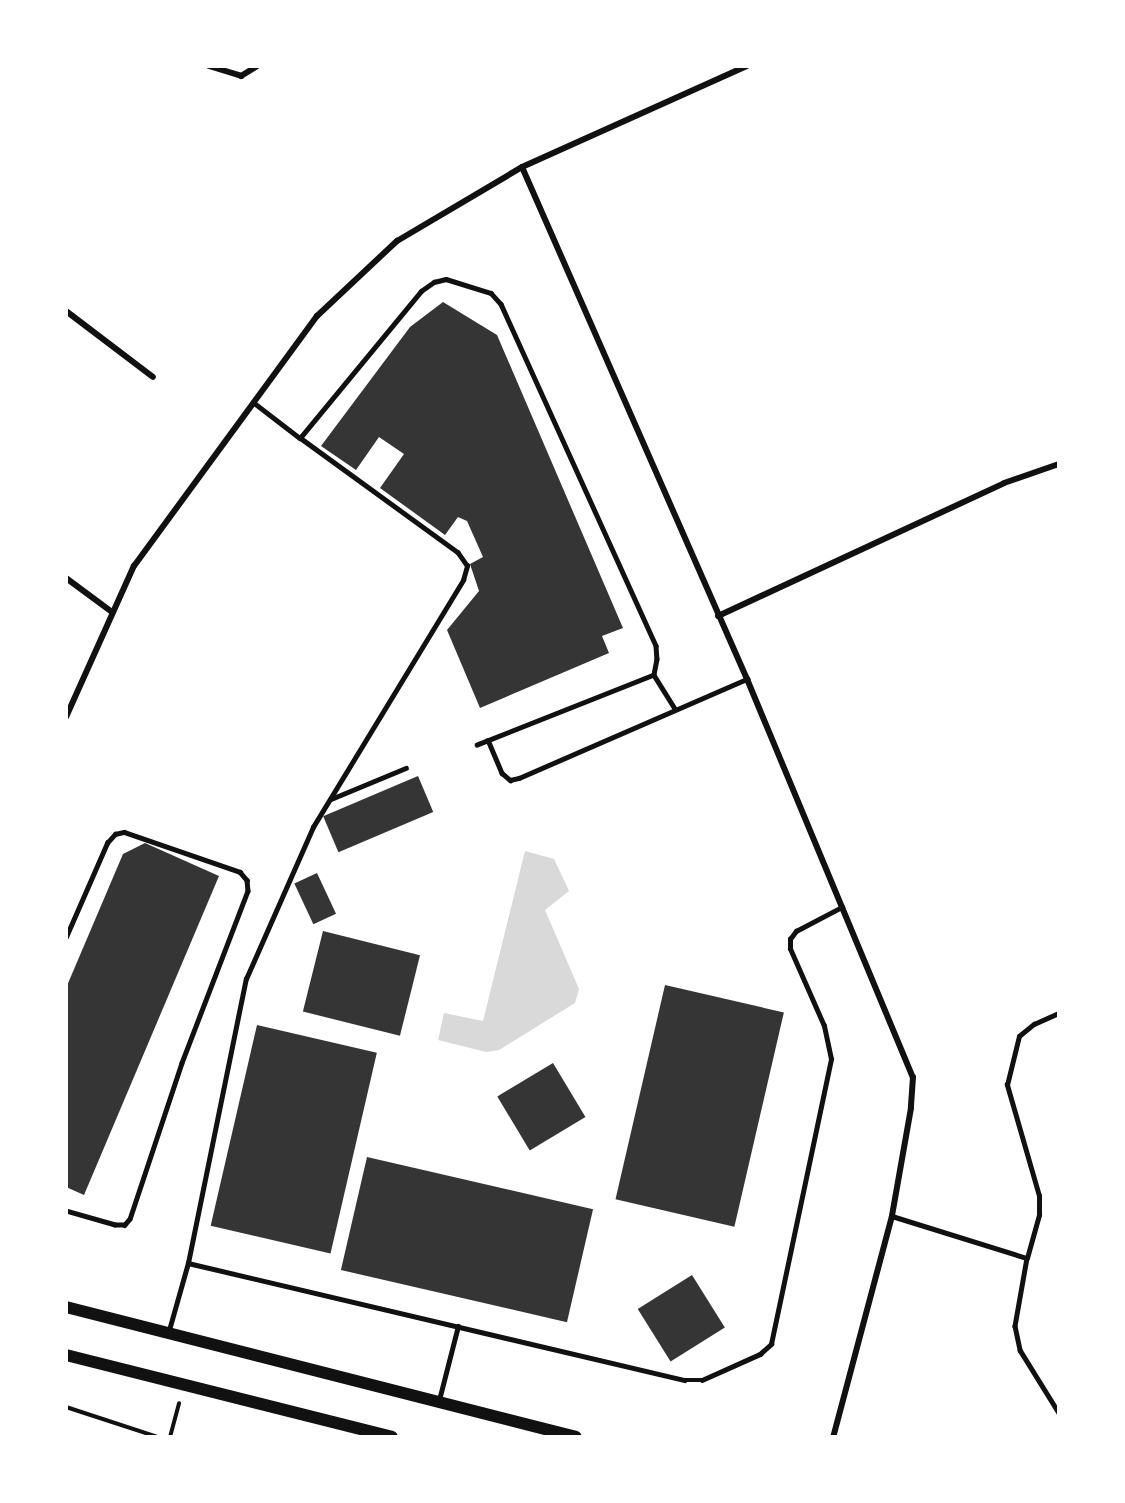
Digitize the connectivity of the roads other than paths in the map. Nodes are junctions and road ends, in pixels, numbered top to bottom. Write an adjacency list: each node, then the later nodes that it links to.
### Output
1 (209, 66): 2 (street)
2 (257, 66)
3 (747, 66): 4 (street)
4 (522, 167): 7 (street); 12 (street)
5 (66, 311): 6 (street)
6 (153, 377)
7 (253, 402): 8 (lane); 11 (street)
8 (300, 438): 13 (lane); 20 (lane)
9 (1059, 464): 12 (street)
10 (66, 578): 11 (street)
11 (112, 612): 16 (street)
12 (718, 616): 14 (street)
13 (654, 675): 15 (lane); 17 (lane)
14 (747, 679): 15 (lane); 21 (street)
15 (675, 709): 17 (lane)
16 (66, 717)
17 (488, 740): 18 (lane)
18 (477, 745)
19 (406, 768): 20 (lane)
20 (331, 799): 27 (lane)
21 (842, 907): 25 (street); 29 (lane)
22 (66, 937): 24 (lane)
23 (1059, 1013): 26 (lane)
24 (66, 1211)
25 (892, 1216): 26 (lane); 36 (street)
26 (1027, 1258): 33 (lane)
27 (188, 1263): 29 (lane); 30 (lane)
28 (66, 1307): 30 (main road)
29 (458, 1326): 32 (lane)
30 (168, 1333): 32 (main road)
31 (66, 1355): 34 (main road)
32 (438, 1403): 35 (main road)
33 (1059, 1413)
34 (392, 1437)
35 (576, 1437)
36 (833, 1437)

